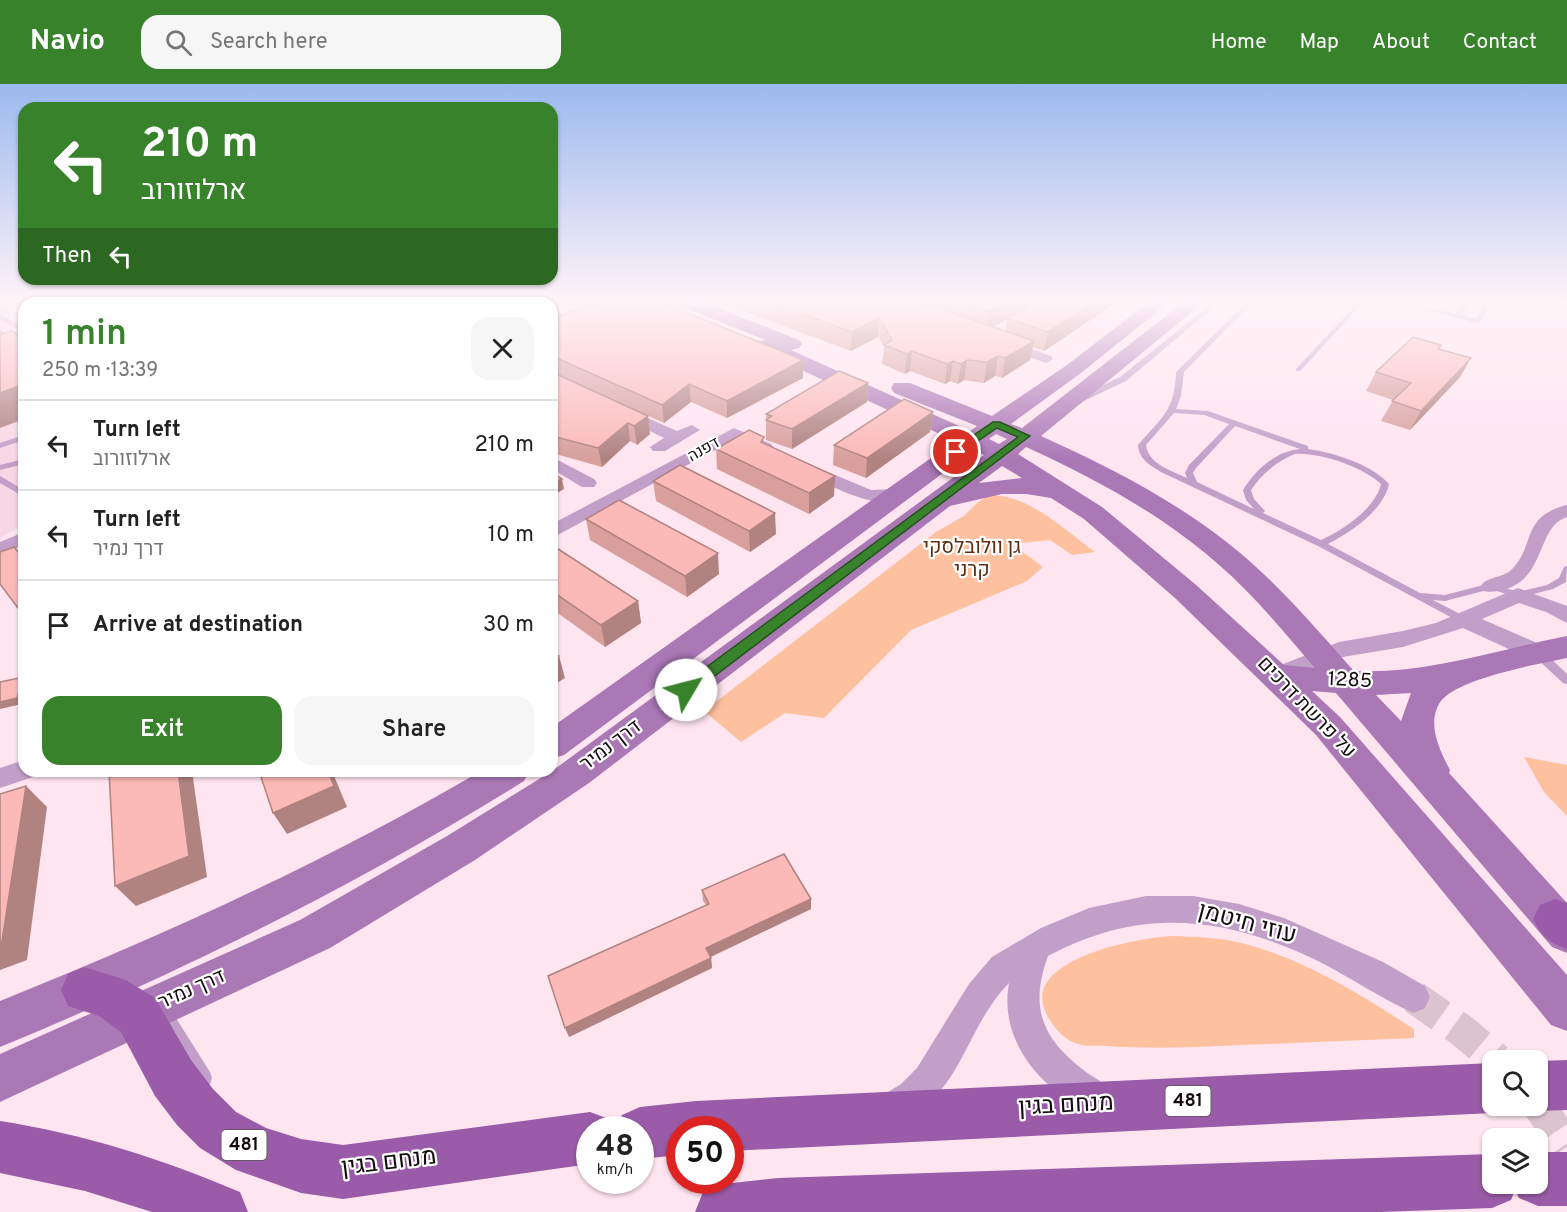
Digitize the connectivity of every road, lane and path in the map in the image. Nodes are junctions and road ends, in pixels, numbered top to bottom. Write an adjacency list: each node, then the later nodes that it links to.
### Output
1 (789, 355): 18 (main road, על פרשת דרכים)
2 (821, 355): 15 (main road)
3 (1034, 355): 9 (street)
4 (1093, 355): 15 (main road, דרך נמיר)
5 (1130, 355): 12 (main road, דרך נמיר)
6 (1153, 355): 12 (lane)
7 (1197, 355): 13 (lane)
8 (1312, 355): 10 (lane)
9 (1046, 359)
10 (1298, 370)
11 (604, 403): 20 (street)
12 (1066, 406): 16 (main road, דרך נמיר); 32 (main road)
13 (1173, 411): 14 (lane); 27 (lane)
14 (1234, 423): 21 (lane); 27 (lane)
15 (997, 424): 16 (main road); 18 (main road, דרך נמיר)
16 (1025, 436): 22 (main road, דרך נמיר); 32 (main road)
17 (18, 439): 19 (lane)
18 (971, 441): 22 (main road, על פרשת דרכים); 31 (main road, דרך נמיר)
19 (0, 446)
20 (659, 447)
21 (1319, 453): 35 (lane); 38 (lane)
22 (1001, 454): 30 (main road, על פרשת דרכים); 33 (main road, דרך נמיר)
23 (18, 463): 25 (lane)
24 (558, 466): 28 (street)
25 (0, 468)
26 (0, 479): 29 (lane)
27 (1192, 482): 35 (lane)
28 (588, 484)
29 (18, 490)
30 (1062, 494): 33 (main road); 51 (main road, על פרשת דרכים)
31 (894, 495): 36 (street, דפנה); 53 (main road, דרך נמיר)
32 (1141, 496): 49 (main road)
33 (930, 507): 60 (main road, דרך נמיר)
34 (1567, 511): 42 (street)
35 (1273, 520): 38 (lane)
36 (558, 529)
37 (18, 541): 39 (street)
38 (1321, 544): 43 (lane)
39 (0, 549)
40 (1567, 569): 41 (lane)
41 (1565, 582): 44 (lane)
42 (1491, 586): 43 (lane); 44 (lane)
43 (1415, 593): 46 (lane)
44 (1518, 595): 45 (street); 46 (street, 1285)
45 (1567, 616)
46 (1462, 619): 48 (street); 49 (street, 1285)
47 (1567, 647): 48 (main road, 1285)
48 (1536, 652): 50 (main road, 1285); 52 (lane)
49 (1334, 669): 50 (main road, 1285); 51 (main road, 1285); 57 (main road)
50 (1464, 672): 57 (main road)
51 (1276, 676): 62 (main road, על פרשת דרכים)
52 (1567, 680)
53 (558, 741)
54 (18, 772): 56 (street)
55 (501, 777): 60 (main road, דרך נמיר)
56 (0, 778)
57 (1461, 813): 58 (main road)
58 (1563, 927)
59 (1036, 947): 61 (street, עוזי חיטמן); 69 (street); 70 (street, עוזי חיטמן)
60 (128, 994): 63 (main road, דרך נמיר); 64 (main road, דרך נמיר); 68 (lane); 75 (main road, מנחם בגין / 481)
61 (1414, 997)
62 (1567, 1009)
63 (0, 1024)
64 (0, 1078)
65 (1567, 1085): 66 (main road)
66 (1548, 1086)
67 (1482, 1088): 69 (main road, מנחם בגין / 481)
68 (214, 1093)
69 (1107, 1104): 70 (main road, מנחם בגין / 481)
70 (883, 1116): 71 (main road, מנחם בגין / 481)
71 (654, 1132)
72 (576, 1140): 75 (main road, מנחם בגין / 481)
73 (5, 1150): 82 (main road)
74 (310, 1150): 75 (lane)
75 (410, 1163)
76 (1548, 1179): 77 (main road)
77 (1567, 1179)
78 (1482, 1182): 79 (main road)
79 (1279, 1195): 80 (lane); 81 (main road)
80 (1228, 1208)
81 (794, 1209): 83 (main road)
82 (214, 1211)
83 (723, 1212)

